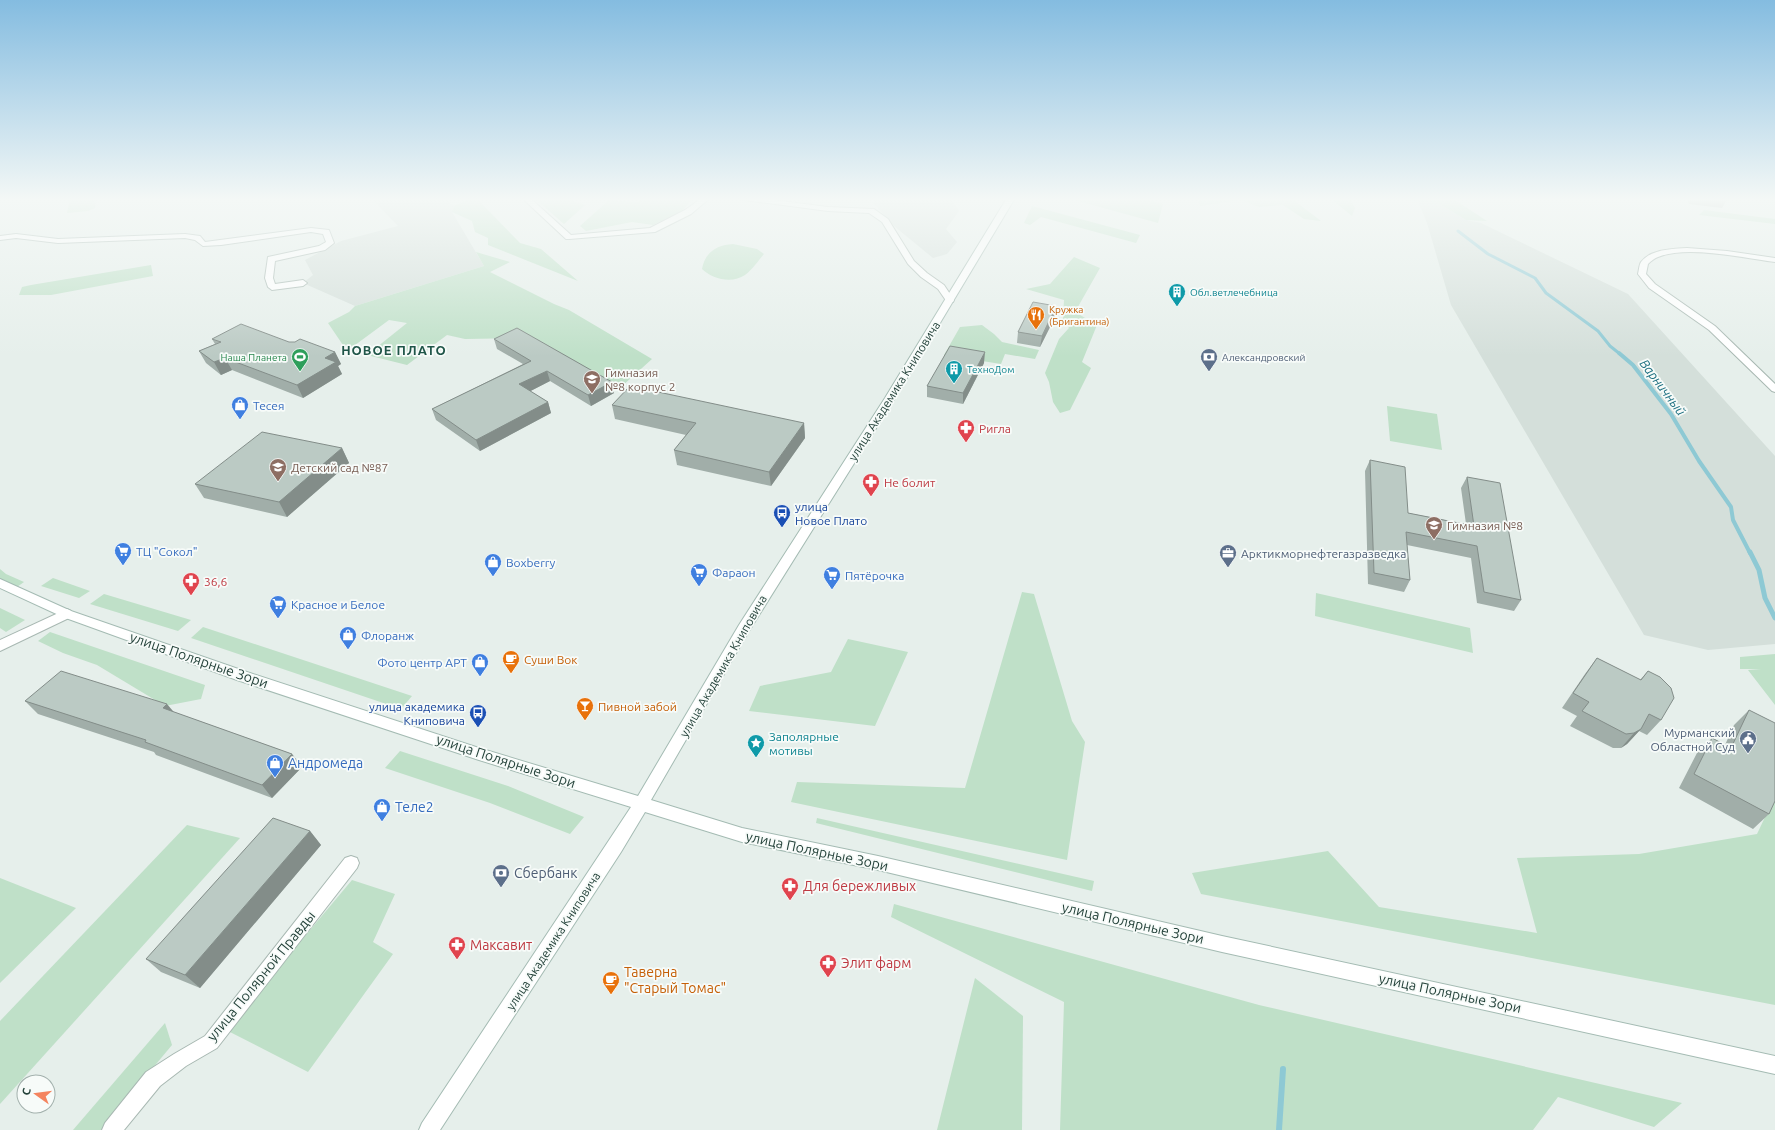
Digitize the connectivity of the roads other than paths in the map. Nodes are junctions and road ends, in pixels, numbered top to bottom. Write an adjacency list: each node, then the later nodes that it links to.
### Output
1 (309, 251): 7 (main road)
2 (904, 251): 8 (main road)
3 (979, 251): 8 (main road, улица Академика Книповича)
4 (1678, 251): 9 (main road)
5 (1694, 251): 6 (main road)
6 (1775, 260)
7 (303, 283)
8 (950, 300): 13 (main road, улица Академика Книповича)
9 (1775, 389)
10 (0, 583): 11 (main road, улица Полярные Зори)
11 (67, 614): 12 (main road); 13 (main road, улица Полярные Зори)
12 (0, 646)
13 (641, 804): 15 (main road, улица Полярные Зори); 17 (main road, улица Академика Книповича)
14 (351, 862): 16 (main road, улица Полярной Правды)
15 (1775, 1065)
16 (112, 1130)
17 (429, 1130)

